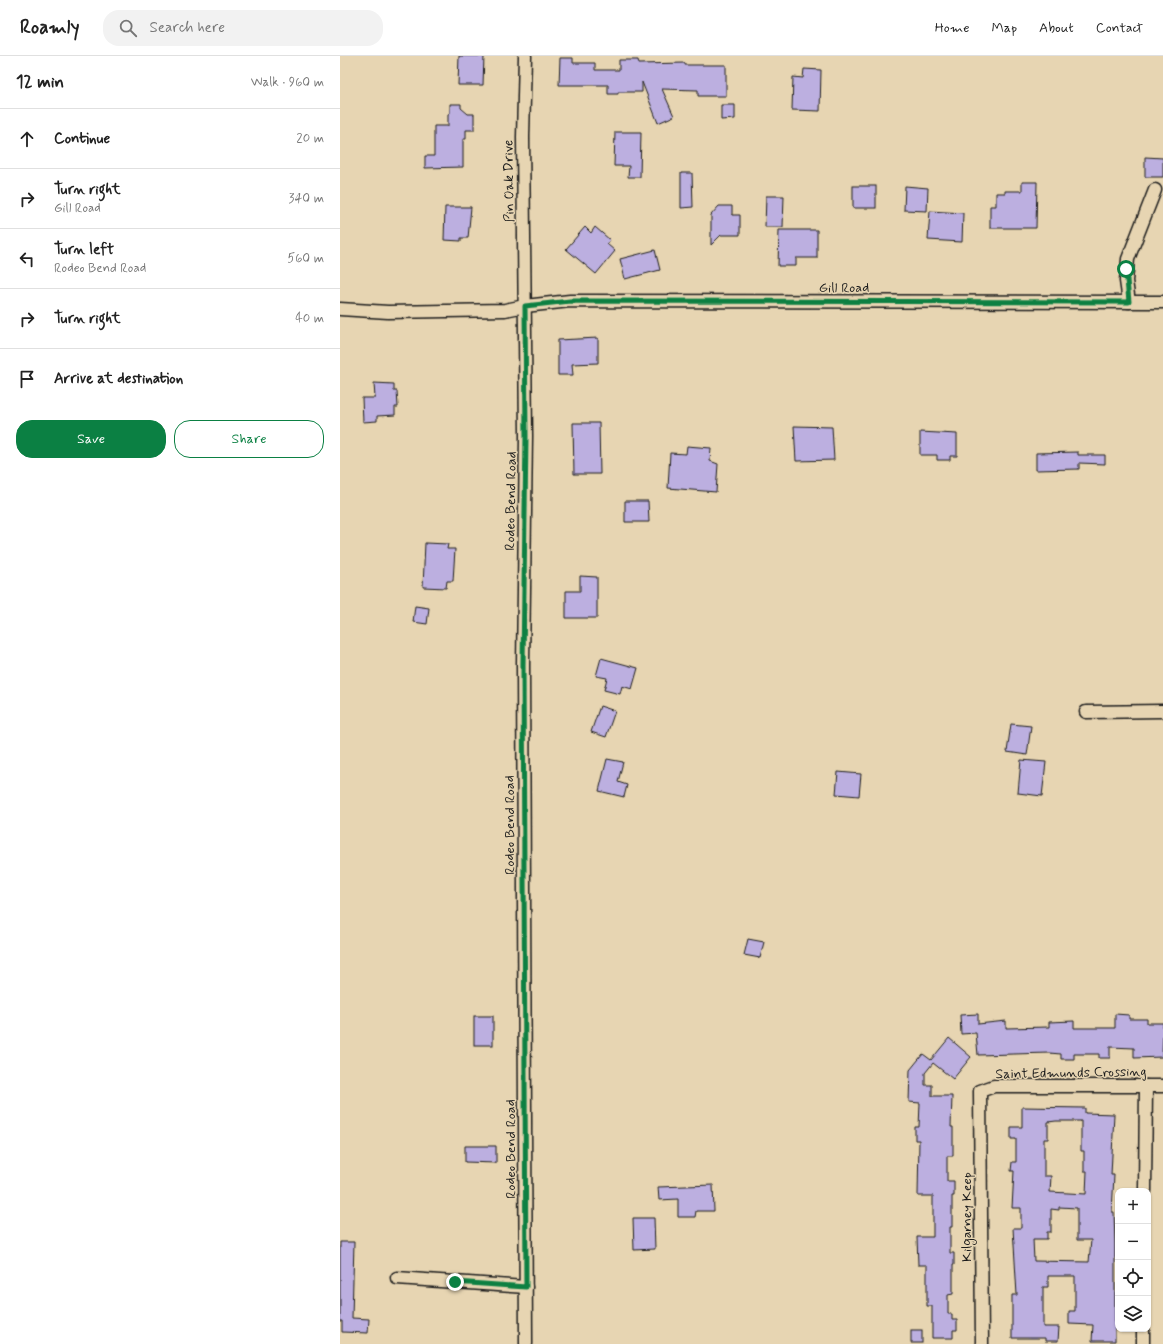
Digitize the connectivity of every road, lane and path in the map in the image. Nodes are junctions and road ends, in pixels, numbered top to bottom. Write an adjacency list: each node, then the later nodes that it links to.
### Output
1 (525, 56): 5 (street, Pin Oak Drive)
2 (1156, 190): 3 (street)
3 (1129, 302): 4 (street, Gill Road); 5 (street, Gill Road)
4 (1163, 302)
5 (525, 306): 6 (street, Gill Road); 14 (street, Rodeo Bend Road)
6 (340, 309)
7 (1163, 711): 8 (street)
8 (1086, 712)
9 (1146, 1086): 10 (street, Saint Edmunds Crossing); 11 (street, Saint Edmunds Crossing); 12 (street)
10 (1163, 1086)
11 (980, 1091): 17 (street, Kilgarney Keep)
12 (1144, 1188)
13 (397, 1278): 14 (street)
14 (526, 1287): 16 (street, Rodeo Bend Road)
15 (1143, 1332): 18 (street)
16 (526, 1344)
17 (982, 1344)
18 (1143, 1344)

